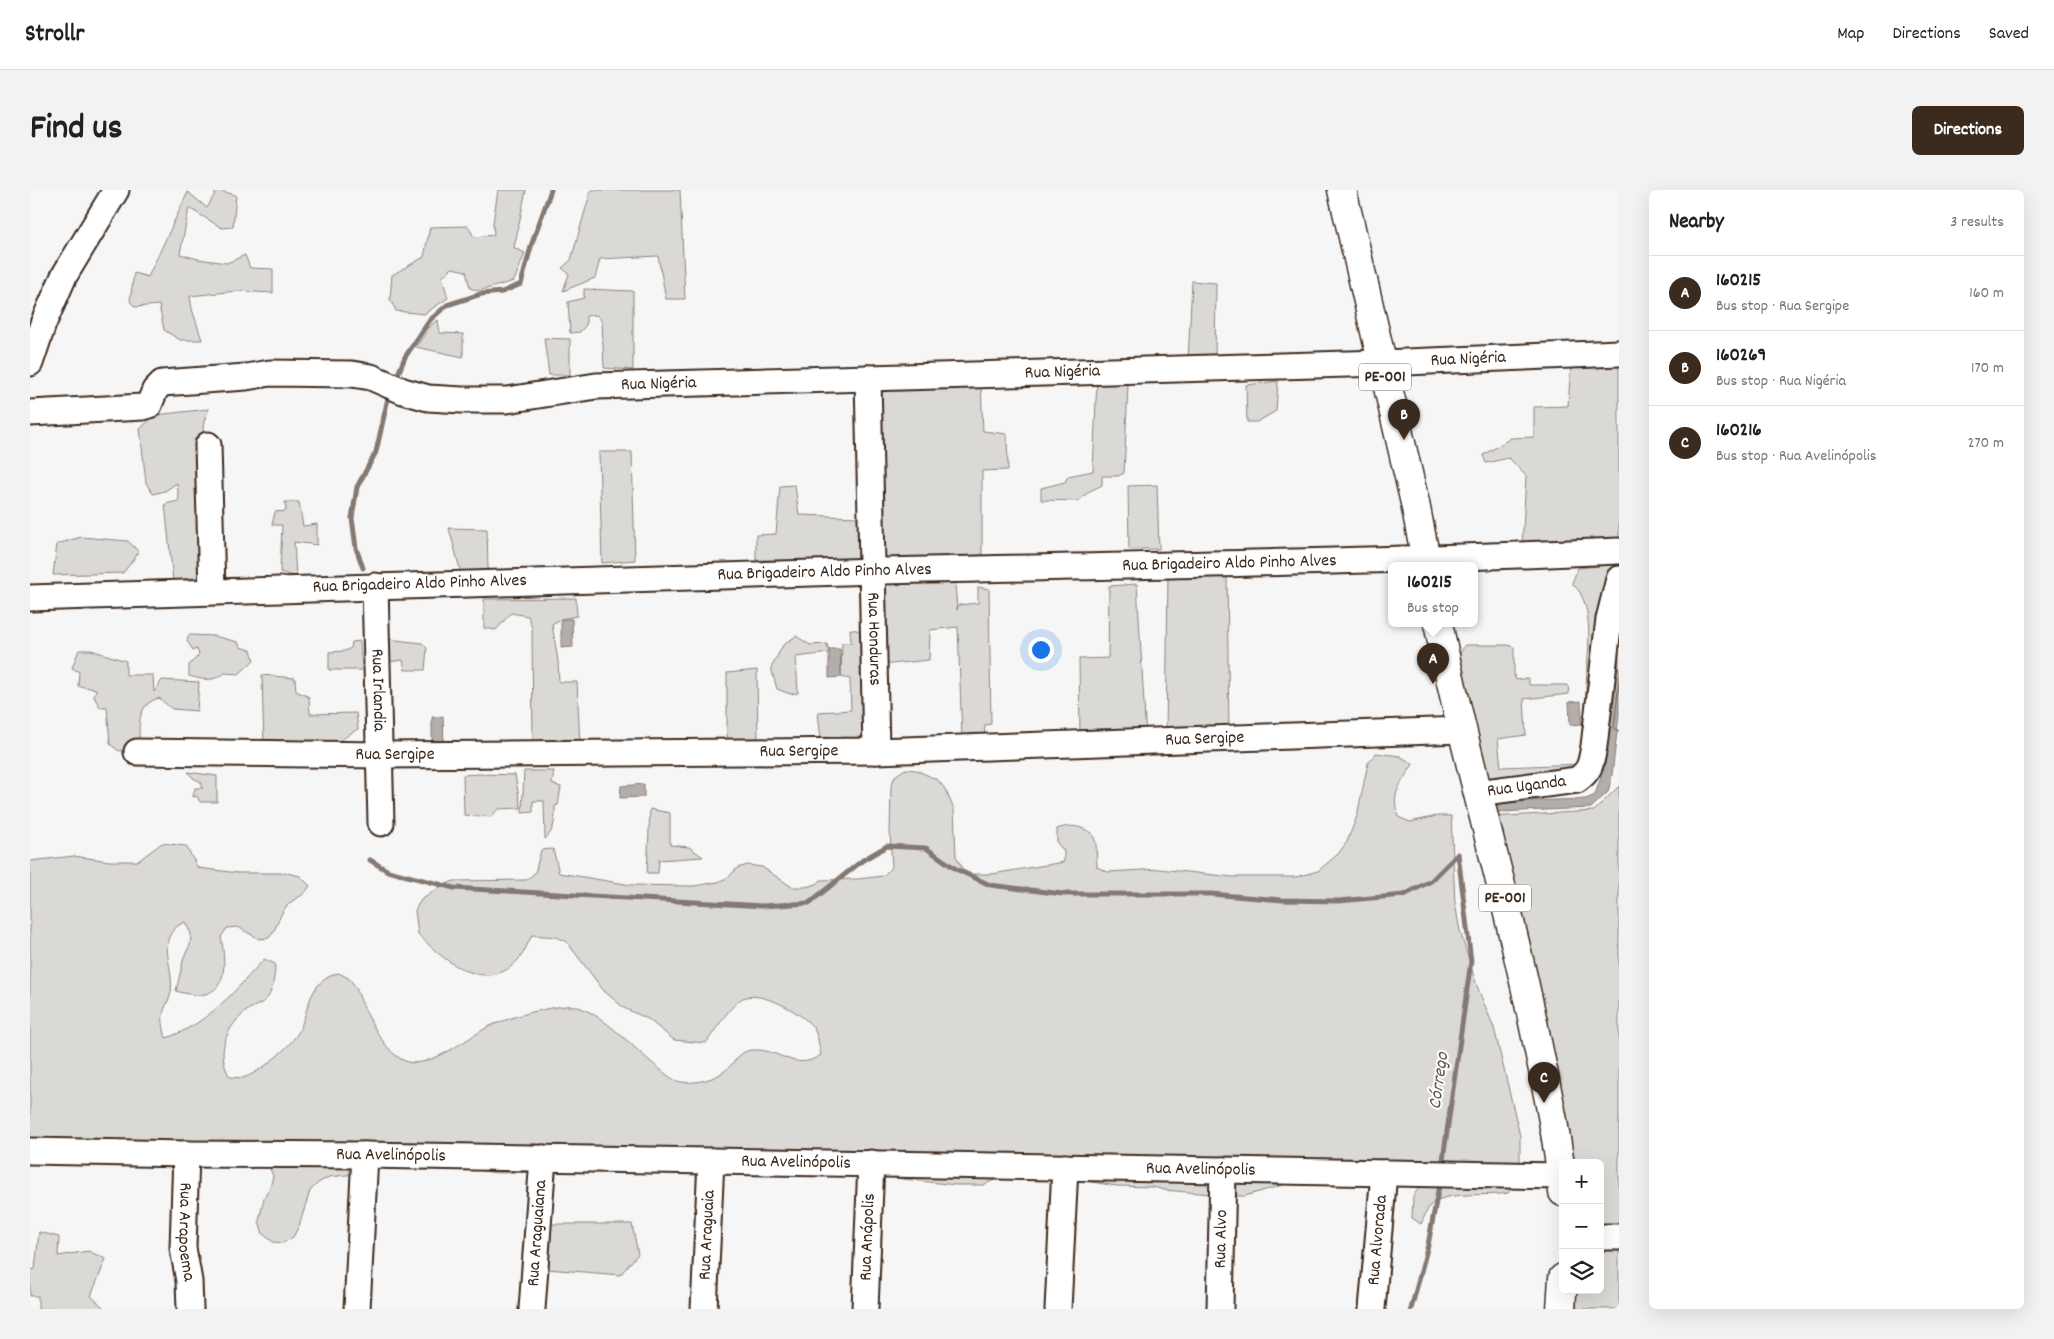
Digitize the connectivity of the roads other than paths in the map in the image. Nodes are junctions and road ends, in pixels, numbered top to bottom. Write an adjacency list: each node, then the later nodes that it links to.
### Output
1 (116, 190): 3 (street)
2 (1342, 190): 6 (main road, PE-001)
3 (36, 321): 5 (street)
4 (1619, 353): 6 (street, Rua Nigéria)
5 (30, 363)
6 (1382, 363): 7 (street, Rua Nigéria); 11 (main road, PE-001)
7 (868, 378): 8 (street, Rua Nigéria); 13 (street, Rua Honduras)
8 (30, 413)
9 (208, 445): 16 (street)
10 (1619, 550): 11 (street, Rua Brigadeiro Aldo Pinho Alves)
11 (1426, 562)
12 (1388, 563): 13 (street, Rua Brigadeiro Aldo Pinho Alves)
13 (871, 571): 15 (street, Rua Brigadeiro Aldo Pinho Alves); 21 (street, Rua Honduras)
14 (1619, 579): 23 (street, Rua Uganda)
15 (375, 586): 16 (street, Rua Brigadeiro Aldo Pinho Alves); 22 (street, Rua Irlandia)
16 (212, 591): 17 (street, Rua Brigadeiro Aldo Pinho Alves)
17 (30, 598)
18 (1439, 627): 19 (main road, PE-001)
19 (1462, 730): 21 (street, Rua Sergipe); 23 (main road, PE-001)
20 (137, 752): 22 (street, Rua Sergipe)
21 (876, 752): 22 (street, Rua Sergipe)
22 (381, 755): 24 (street, Rua Irlandia)
23 (1477, 793): 30 (main road, PE-001)
24 (382, 824)
25 (30, 1151): 26 (street, Rua Avelinópolis)
26 (186, 1154): 27 (street, Rua Avelinópolis); 39 (street, Rua Arapoema)
27 (365, 1154): 28 (street, Rua Avelinópolis); 40 (street)
28 (543, 1158): 29 (street, Rua Avelinópolis); 41 (street, Rua Araguaiana)
29 (711, 1160): 31 (street, Rua Avelinópolis); 42 (street, Rua Araguaia)
30 (1559, 1162)
31 (871, 1163): 32 (street, Rua Avelinópolis); 43 (street, Rua Anápolis)
32 (1065, 1167): 33 (street, Rua Avelinópolis); 44 (street)
33 (1223, 1170): 34 (street, Rua Avelinópolis); 45 (street, Rua Alvo)
34 (1384, 1173): 35 (street, Rua Avelinópolis); 46 (street, Rua Alvorada)
35 (1559, 1184)
36 (1604, 1237): 37 (street)
37 (1619, 1237)
38 (1562, 1294): 47 (main road)
39 (190, 1309)
40 (357, 1309)
41 (532, 1309)
42 (704, 1309)
43 (865, 1309)
44 (1058, 1309)
45 (1220, 1309)
46 (1372, 1309)
47 (1562, 1309)

